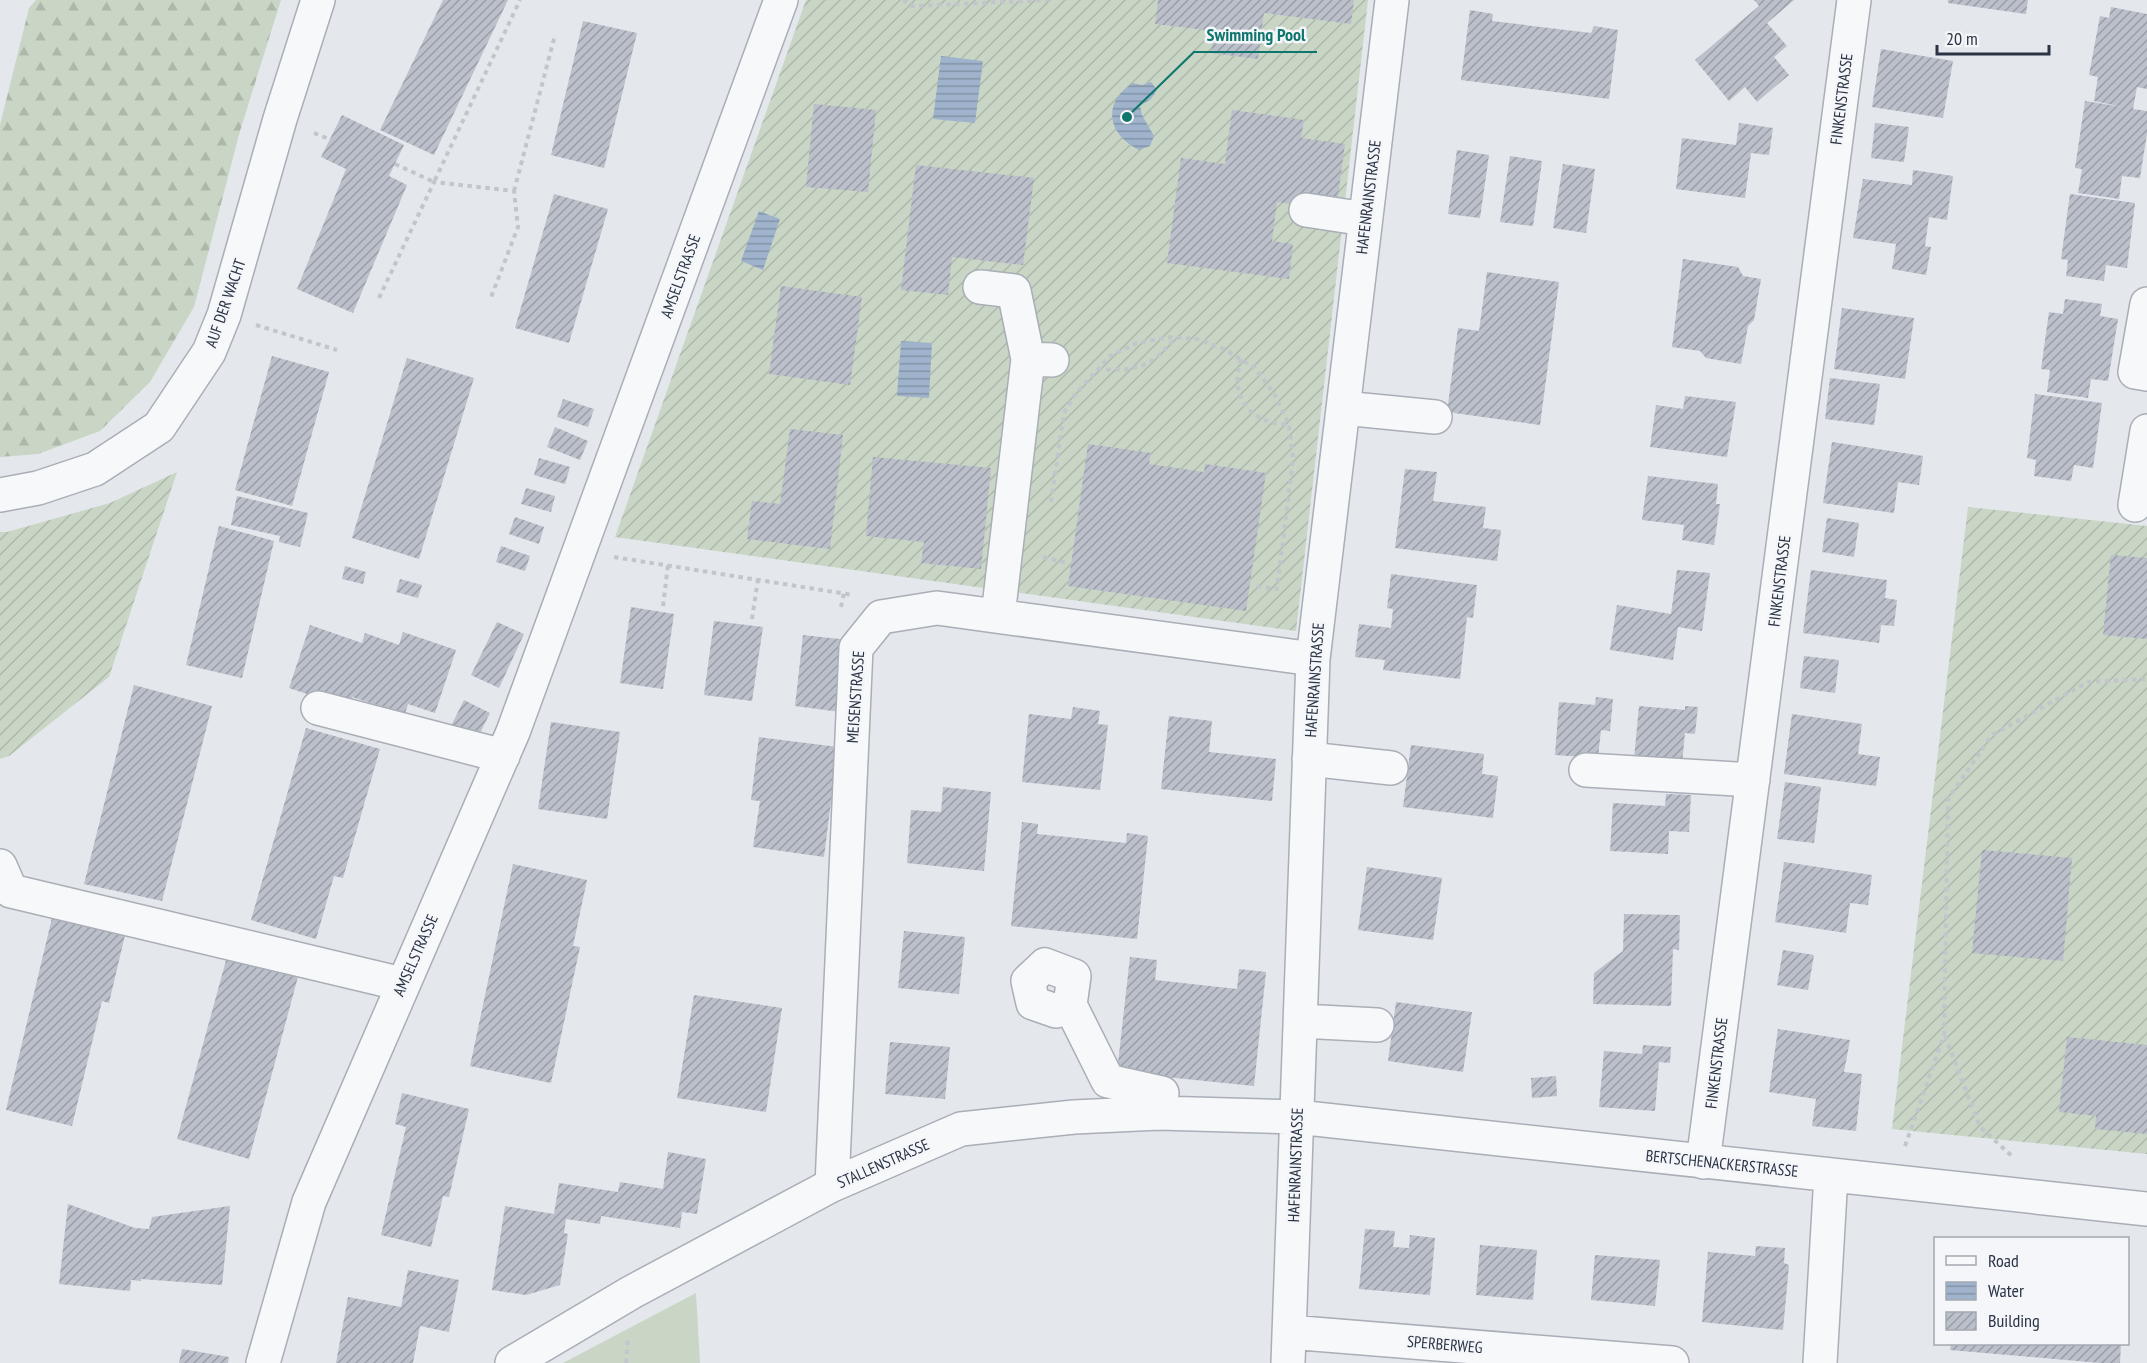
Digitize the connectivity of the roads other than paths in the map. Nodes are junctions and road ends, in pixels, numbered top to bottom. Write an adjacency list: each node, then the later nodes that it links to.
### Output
1 (318, 0): 13 (street, AUF DER WACHT)
2 (781, 0): 18 (street, AMSELSTRASSE)
3 (1392, 0): 6 (street, HAFENRAINSTRASSE)
4 (1854, 0): 22 (street, FINKENSTRASSE)
5 (1306, 210): 6 (street)
6 (1365, 219): 10 (street, HAFENRAINSTRASSE)
7 (980, 288): 15 (street)
8 (2147, 304): 9 (street)
9 (2147, 374)
10 (1343, 408): 11 (street); 16 (street, HAFENRAINSTRASSE)
11 (1435, 417)
12 (2147, 431): 14 (street)
13 (0, 495)
14 (2135, 505)
15 (998, 616): 16 (street, MEISENSTRASSE); 34 (street, MEISENSTRASSE)
16 (1313, 659): 19 (street, HAFENRAINSTRASSE)
17 (318, 708): 18 (street)
18 (503, 756): 24 (street, AMSELSTRASSE)
19 (1309, 759): 20 (street); 26 (street, HAFENRAINSTRASSE)
20 (1391, 768)
21 (1586, 770): 22 (street)
22 (1753, 780): 32 (street, FINKENSTRASSE)
23 (0, 866): 24 (street)
24 (402, 984): 37 (street, AMSELSTRASSE)
25 (1070, 1005): 28 (street)
26 (1300, 1021): 27 (street); 31 (street, HAFENRAINSTRASSE)
27 (1377, 1025)
28 (1108, 1081): 29 (street); 30 (street)
29 (1159, 1113): 30 (street, STALLENSTRASSE); 31 (street, STALLENSTRASSE)
30 (1109, 1115): 34 (street, STALLENSTRASSE)
31 (1297, 1117): 32 (street, BERTSCHENACKERSTRASSE); 36 (street, HAFENRAINSTRASSE)
32 (1703, 1162): 33 (street, BERTSCHENACKERSTRASSE)
33 (1831, 1175): 35 (street, BERTSCHENACKERSTRASSE); 40 (street)
34 (832, 1185): 38 (street, STALLENSTRASSE)
35 (2147, 1209)
36 (1289, 1347): 39 (street, SPERBERWEG)
37 (263, 1363)
38 (512, 1363)
39 (1672, 1363)
40 (1820, 1363)

